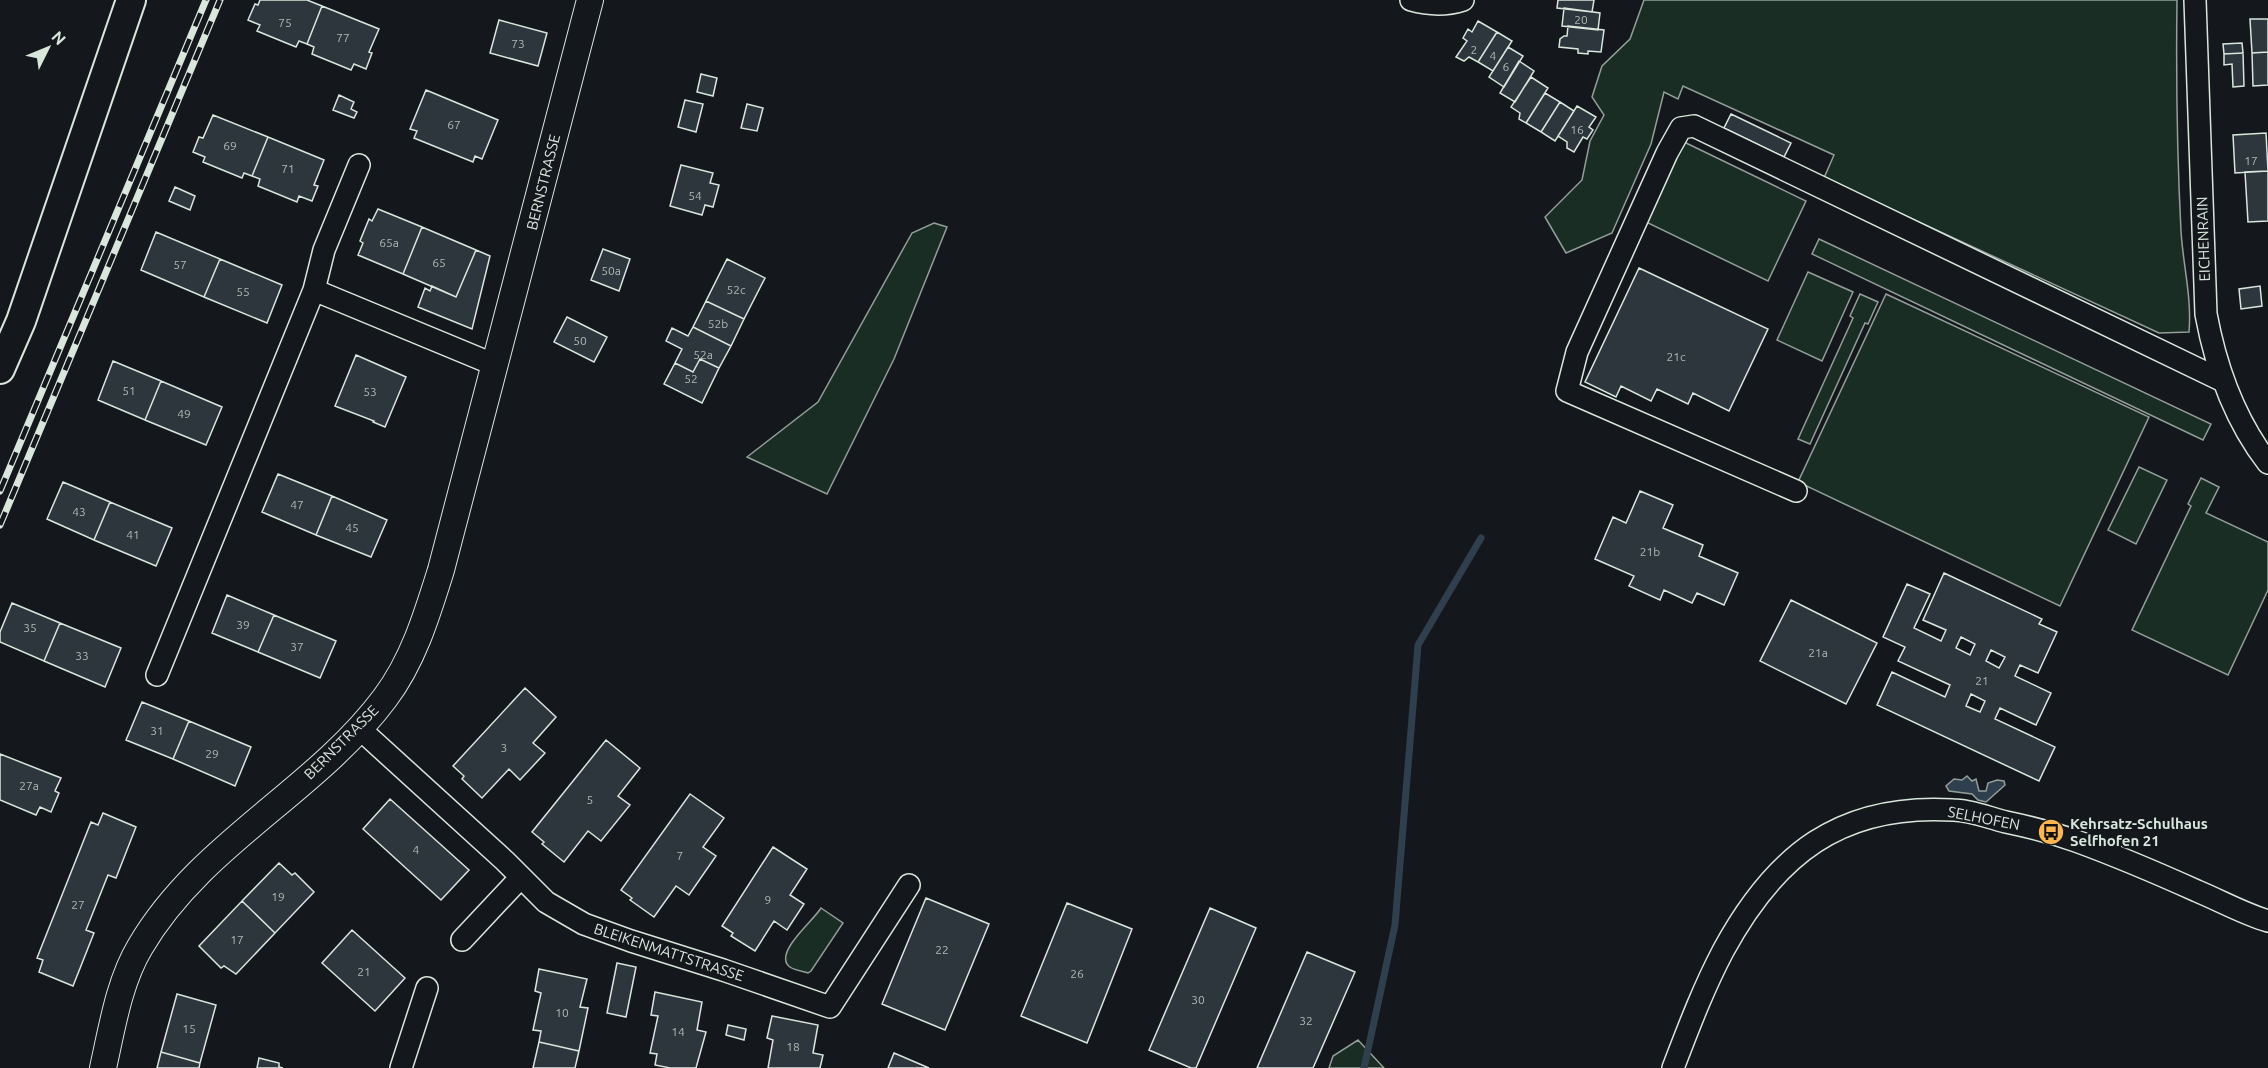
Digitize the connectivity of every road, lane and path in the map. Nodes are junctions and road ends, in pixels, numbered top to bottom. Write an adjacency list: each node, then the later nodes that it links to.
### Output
1 (131, 0): 9 (main road)
2 (590, 0): 8 (street, BERNSTRASSE)
3 (1411, 0): 4 (street)
4 (1463, 0)
5 (2195, 0): 10 (street, EICHENRAIN)
6 (359, 165): 7 (street)
7 (314, 290): 8 (street); 13 (street)
8 (495, 365): 14 (street, BERNSTRASSE)
9 (0, 369)
10 (2223, 381): 11 (street, EICHENRAIN); 12 (street)
11 (2268, 464)
12 (1796, 491)
13 (157, 675)
14 (360, 729): 15 (street, BLEIKENMATTSTRASSE); 20 (street, BERNSTRASSE)
15 (521, 877): 16 (street, BLEIKENMATTSTRASSE); 18 (street)
16 (909, 885)
17 (2268, 921): 22 (street, SELHOFEN)
18 (462, 940)
19 (427, 988): 21 (street)
20 (103, 1068)
21 (402, 1068)
22 (1673, 1068)

